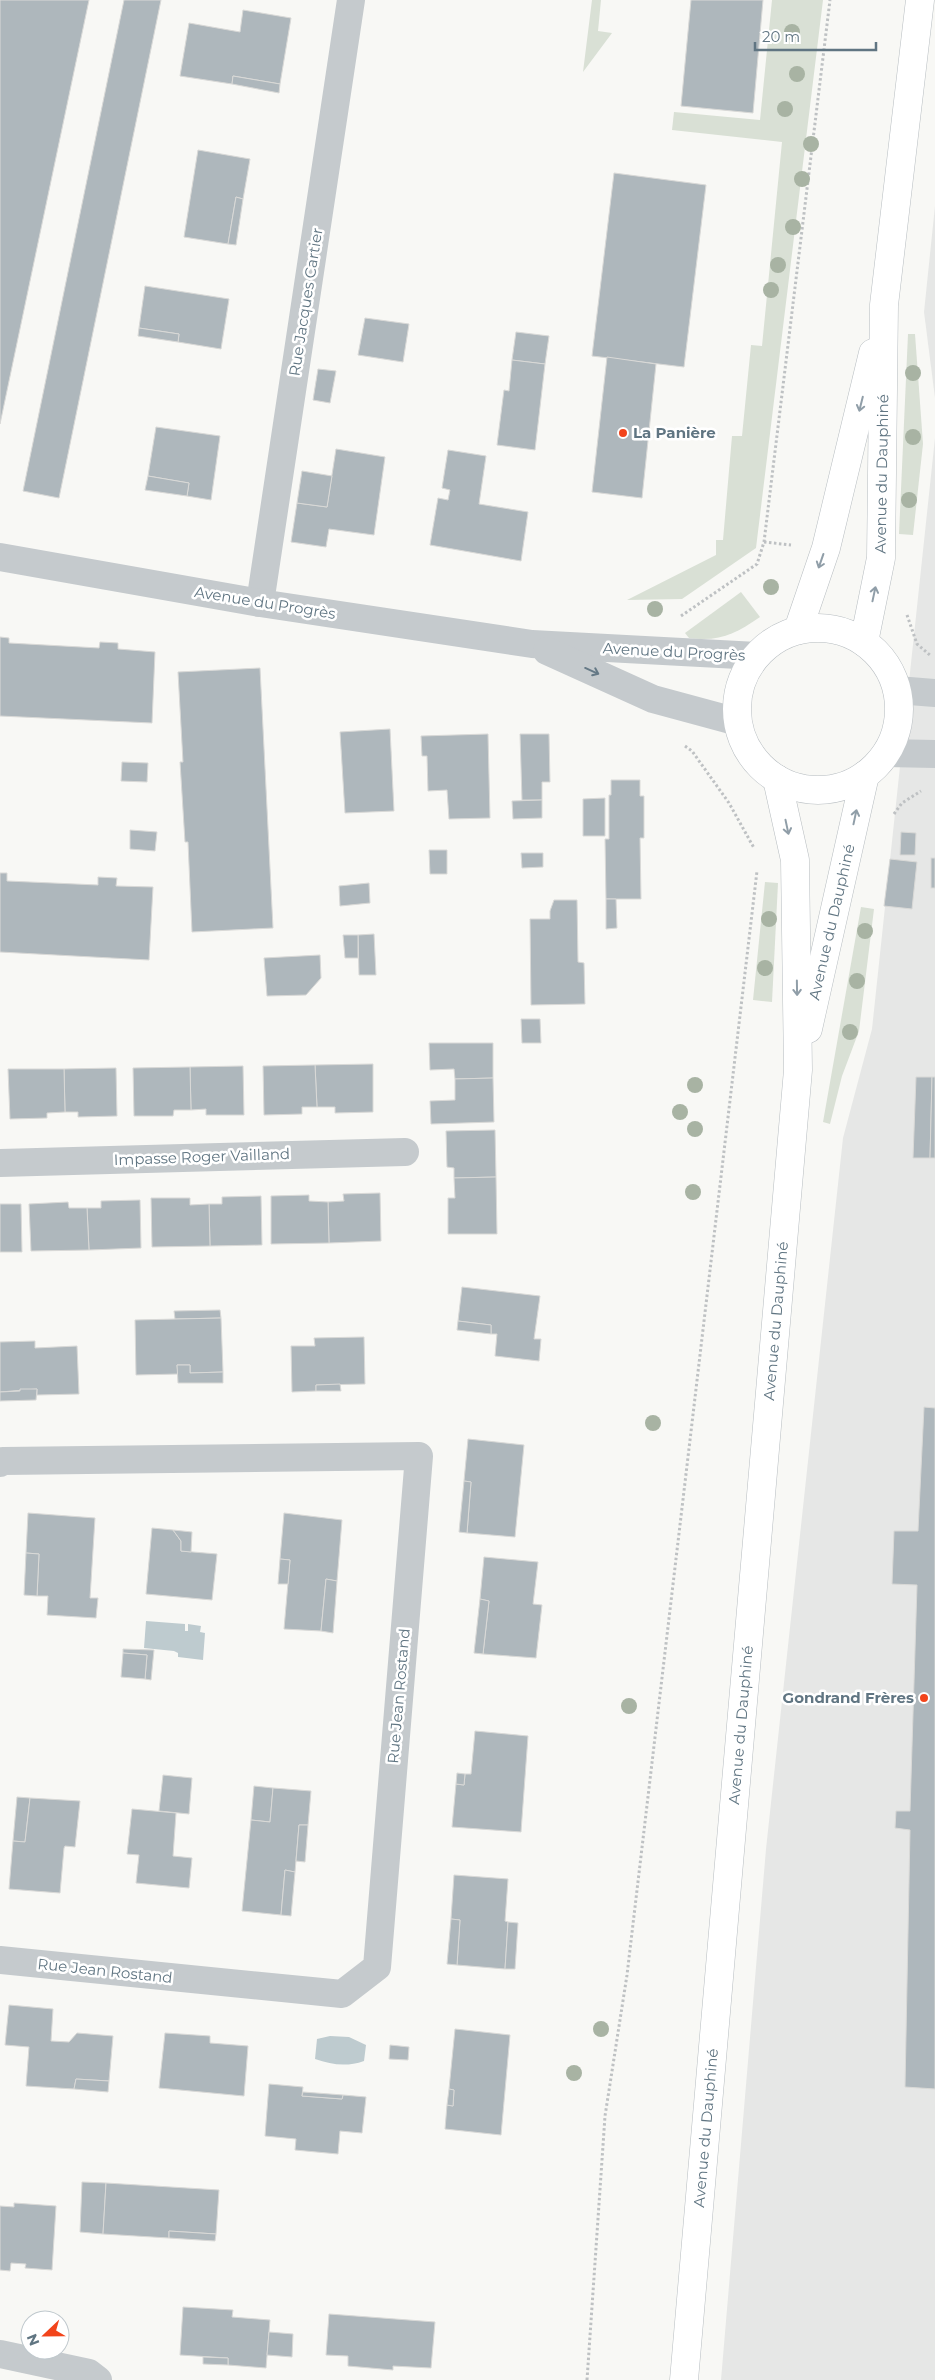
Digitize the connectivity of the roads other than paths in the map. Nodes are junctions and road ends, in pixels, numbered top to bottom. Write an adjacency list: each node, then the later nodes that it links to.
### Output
1 (351, 0): 5 (street, Rue Jacques Cartier)
2 (920, 0): 3 (main road, Avenue du Dauphiné)
3 (884, 306): 6 (main road, Avenue du Dauphiné, one-way to 6); 7 (main road, Avenue du Dauphiné, one-way to 3)
4 (0, 557): 5 (street, Avenue du Progrès)
5 (260, 604): 8 (street, Avenue du Progrès)
6 (798, 630): 7 (main road); 9 (main road)
7 (864, 642): 10 (main road)
8 (532, 644): 9 (street, Avenue du Progrès); 12 (street, Avenue du Progrès, one-way to 12)
9 (757, 656): 12 (main road)
10 (897, 690): 11 (street); 13 (main road)
11 (935, 693)
12 (738, 722): 16 (main road)
13 (886, 753): 14 (street); 15 (main road)
14 (935, 754)
15 (865, 775): 16 (main road); 17 (main road, Avenue du Dauphiné, one-way to 15)
16 (777, 779): 17 (main road, Avenue du Dauphiné, one-way to 17)
17 (798, 1070): 24 (main road, Avenue du Dauphiné)
18 (405, 1152): 19 (street, Impasse Roger Vailland)
19 (0, 1163)
20 (0, 1463): 21 (street, Rue Jean Rostand)
21 (0, 1960)
22 (0, 2354): 23 (street)
23 (98, 2380)
24 (684, 2380)

